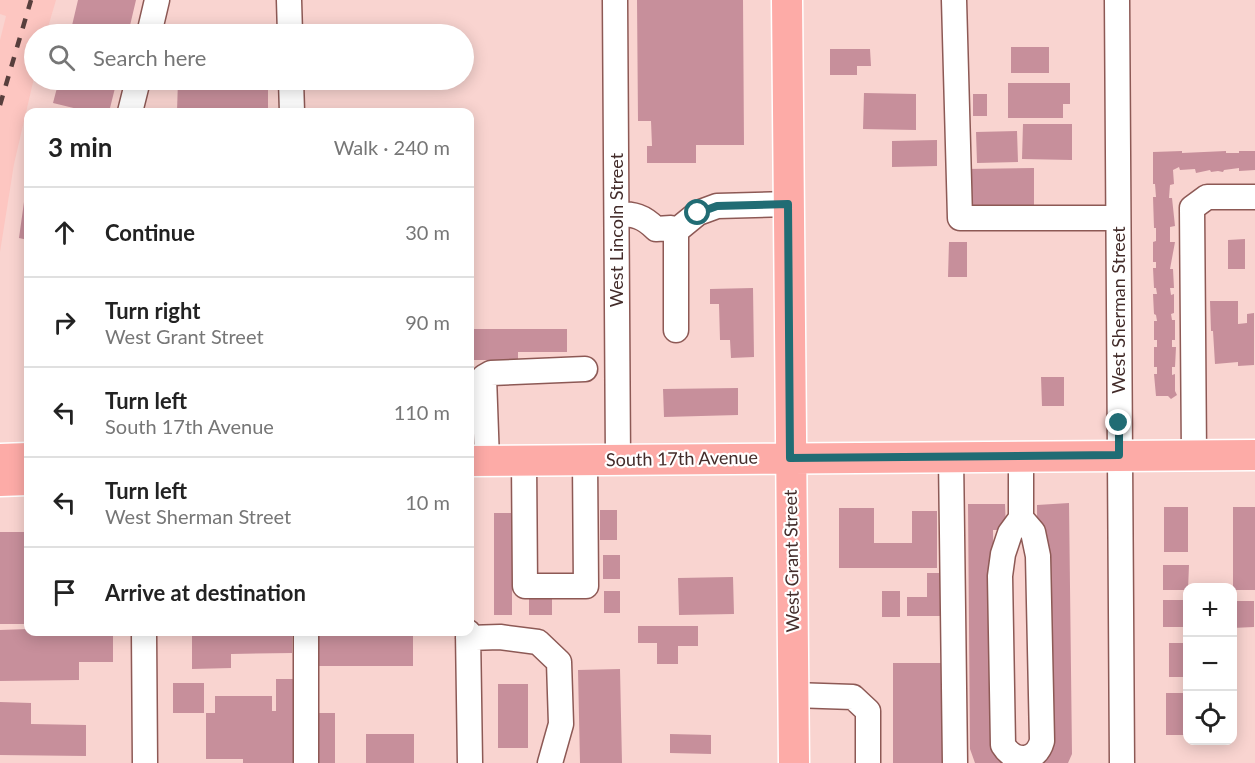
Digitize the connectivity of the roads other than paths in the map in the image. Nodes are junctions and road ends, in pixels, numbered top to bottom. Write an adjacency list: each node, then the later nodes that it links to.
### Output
1 (157, 0): 7 (street)
2 (289, 0): 8 (street)
3 (615, 0): 15 (street, West Lincoln Street)
4 (787, 0): 14 (main road, West Grant Street)
5 (954, 0): 16 (street)
6 (1117, 0): 16 (street, West Sherman Street)
7 (151, 24)
8 (290, 24)
9 (136, 90): 11 (street)
10 (291, 90): 12 (street)
11 (131, 108)
12 (292, 108)
13 (1255, 197): 21 (street)
14 (788, 204): 17 (street); 26 (main road, West Grant Street)
15 (617, 214): 17 (street); 30 (street, West Lincoln Street)
16 (1118, 218): 20 (street, West Sherman Street)
17 (676, 231): 18 (street)
18 (676, 330)
19 (585, 369): 31 (street)
20 (1119, 455): 21 (main road, South 17th Avenue); 24 (main road, South 17th Avenue); 47 (street, West Sherman Street)
21 (1194, 455): 22 (main road, South 17th Avenue)
22 (1255, 455)
23 (951, 456): 24 (main road, South 17th Avenue); 26 (main road, South 17th Avenue); 46 (street)
24 (1021, 456): 34 (street)
25 (24, 458): 27 (main road)
26 (790, 458): 30 (main road, South 17th Avenue); 39 (main road, West Grant Street)
27 (0, 459)
28 (524, 460): 29 (main road, South 17th Avenue); 29 (street); 31 (main road, South 17th Avenue)
29 (585, 460): 30 (main road, South 17th Avenue)
30 (618, 460)
31 (478, 461)
32 (24, 480): 33 (main road)
33 (0, 481)
34 (1021, 518): 34 (street)
35 (474, 635): 43 (street)
36 (144, 636): 40 (street)
37 (306, 636): 41 (street)
38 (468, 636): 42 (street)
39 (793, 695): 44 (main road, West Grant Street); 45 (street)
40 (145, 763)
41 (306, 763)
42 (470, 763)
43 (550, 763)
44 (794, 763)
45 (868, 763)
46 (955, 763)
47 (1122, 763)

